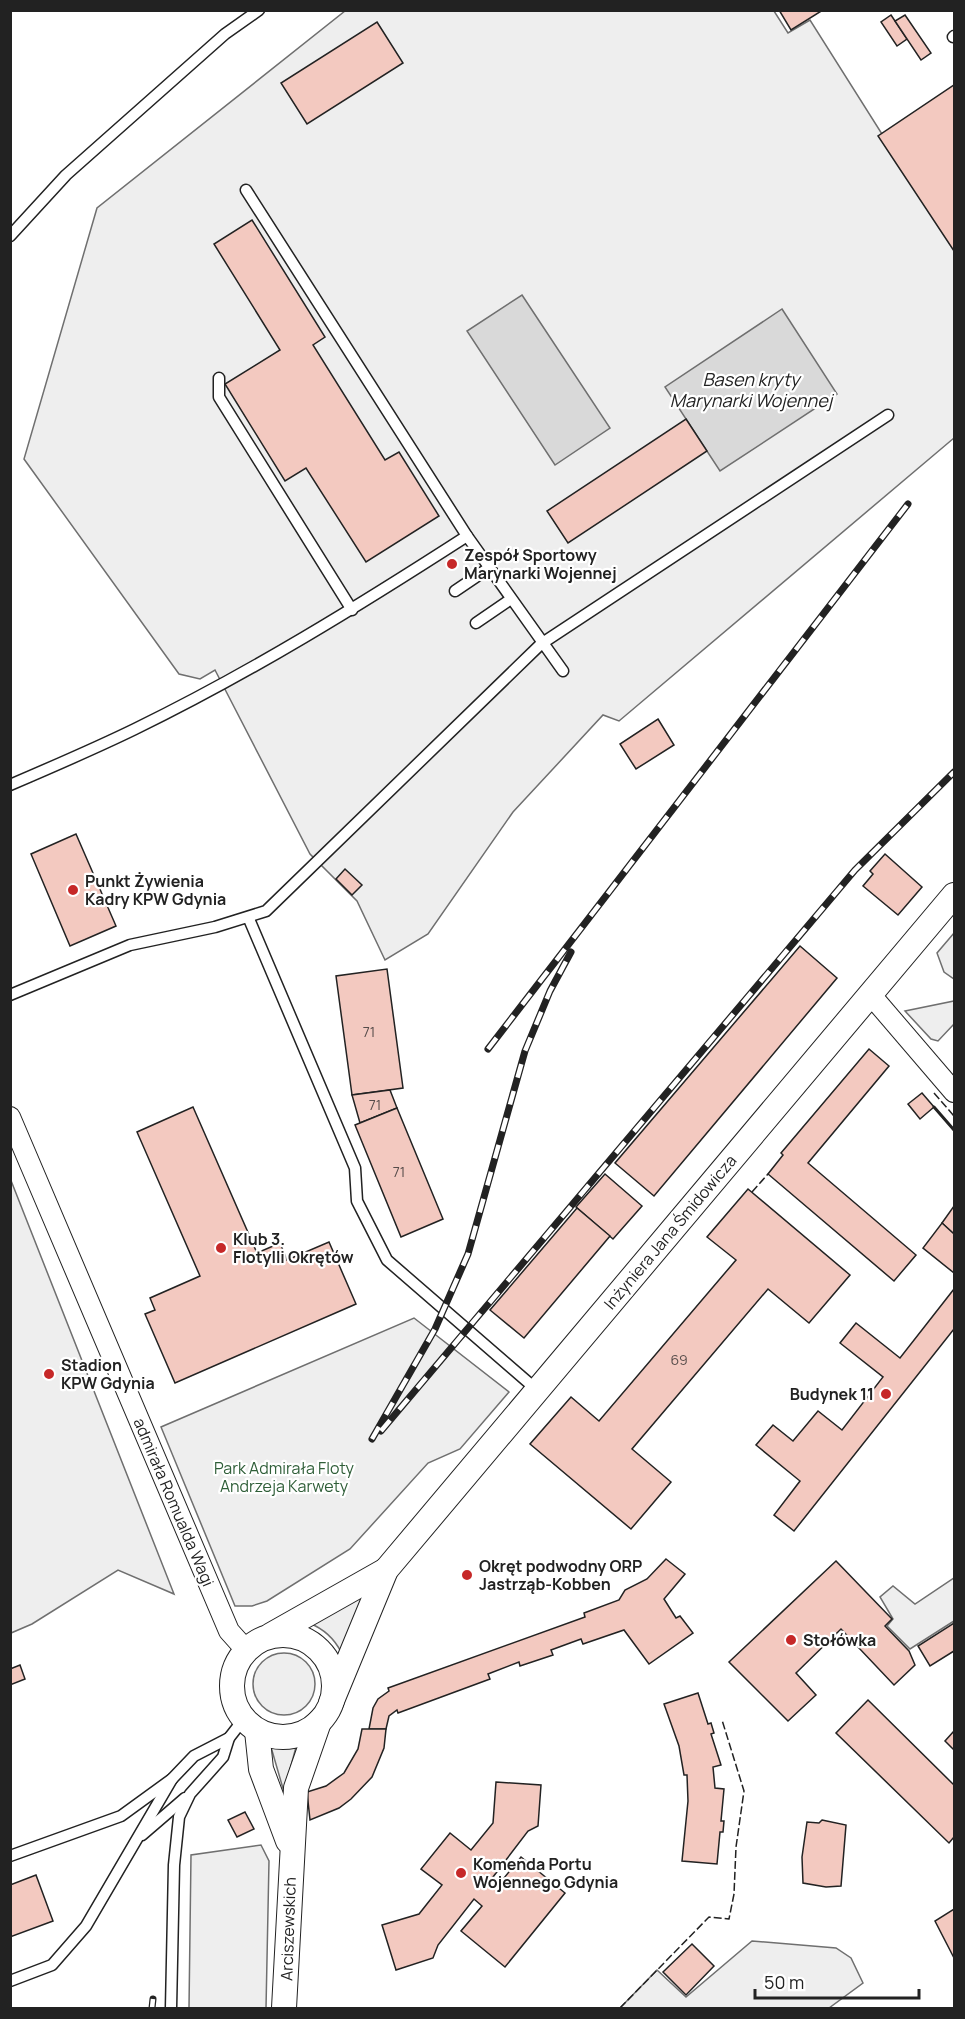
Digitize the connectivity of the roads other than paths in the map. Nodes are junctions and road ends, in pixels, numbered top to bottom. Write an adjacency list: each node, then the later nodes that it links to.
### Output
1 (259, 10): 3 (lane)
2 (246, 190): 6 (lane)
3 (10, 236)
4 (219, 378): 10 (lane)
5 (888, 415): 12 (lane)
6 (467, 536): 7 (lane); 10 (lane)
7 (489, 568): 8 (lane); 9 (lane)
8 (455, 591)
9 (511, 599): 11 (lane); 12 (lane)
10 (351, 610): 14 (lane)
11 (476, 623)
12 (541, 644): 13 (lane); 16 (lane)
13 (563, 671)
14 (10, 785)
15 (954, 895): 17 (street, Inżyniera Jana Śmidowicza)
16 (249, 919): 18 (lane); 21 (lane)
17 (870, 994): 19 (street); 21 (street, Inżyniera Jana Śmidowicza)
18 (10, 995)
19 (954, 1092)
20 (10, 1117): 24 (street, admirała Romualda Wagi)
21 (537, 1390): 22 (street, Inżyniera Jana Śmidowicza)
22 (386, 1570): 23 (street, Inżyniera Jana Śmidowicza); 25 (street, Inżyniera Jana Śmidowicza)
23 (268, 1636): 24 (street); 25 (street)
24 (246, 1650): 26 (street)
25 (325, 1713): 26 (street); 30 (street, Arciszewskich)
26 (243, 1729): 27 (lane); 28 (lane); 30 (street, Arciszewskich)
27 (171, 1779): 29 (lane); 31 (lane)
28 (190, 1794): 29 (lane); 33 (lane)
29 (134, 1842): 32 (lane)
30 (291, 1849): 34 (street, Arciszewskich)
31 (10, 1856)
32 (10, 1981)
33 (171, 2008)
34 (284, 2008)

